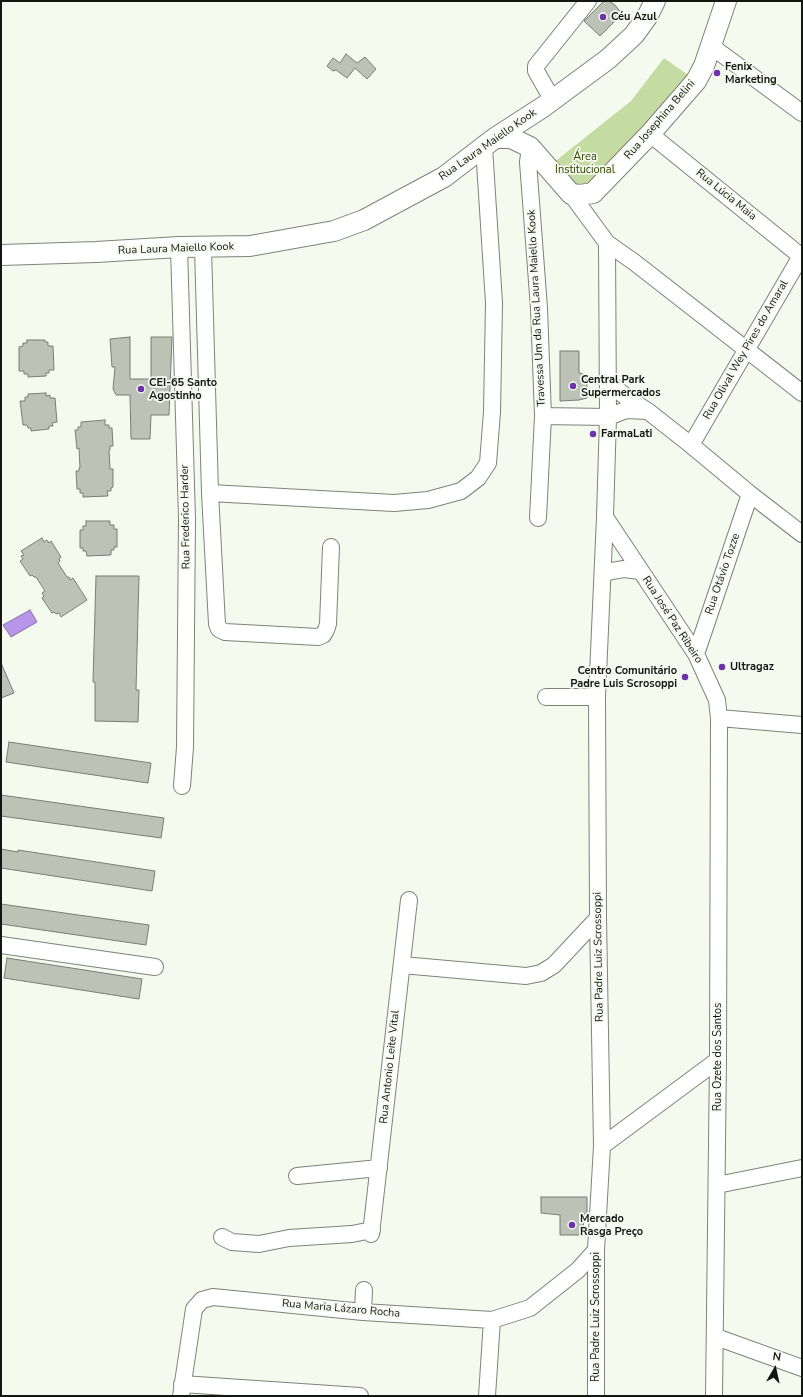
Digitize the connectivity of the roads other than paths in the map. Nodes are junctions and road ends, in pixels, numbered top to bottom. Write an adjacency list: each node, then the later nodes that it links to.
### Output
1 (588, 1): 5 (street)
2 (655, 1): 5 (main road, Rua Laura Maiello Kook)
3 (726, 1): 4 (main road, Rua Josephina Belini)
4 (711, 46): 6 (street); 7 (main road, Rua Josephina Belini)
5 (547, 103): 8 (main road, Rua Laura Maiello Kook); 9 (main road)
6 (802, 113)
7 (650, 134): 10 (main road, Rua Josephina Belini); 17 (street, Rua Lúcia Maia)
8 (490, 142): 9 (main road); 15 (main road, Rua Laura Maiello Kook); 27 (street)
9 (530, 147): 11 (main road); 24 (street, Travessa Um da Rua Laura Maiello Kook)
10 (600, 187): 11 (main road, Rua Josephina Belini); 12 (street, Rua Josephina Belini)
11 (571, 194): 12 (street)
12 (588, 218): 13 (street)
13 (607, 243): 18 (street); 19 (street, Rua Padre Luiz Scrossoppi)
14 (179, 247): 15 (main road, Rua Laura Maiello Kook); 16 (main road, Rua Laura Maiello Kook); 40 (street, Rua Frederico Harder)
15 (203, 248): 27 (street)
16 (1, 255)
17 (801, 256): 20 (street, Rua Olival Wey Pires do Amaral)
18 (634, 262): 19 (street); 20 (street)
19 (607, 282): 21 (street, Rua Padre Luiz Scrossoppi)
20 (747, 350): 22 (street); 26 (street, Rua Olival Wey Pires do Amaral)
21 (608, 382): 23 (street); 25 (street, Rua Padre Luiz Scrossoppi)
22 (802, 393)
23 (649, 412): 25 (street); 26 (street)
24 (543, 416): 25 (street); 29 (street, Travessa Um da Rua Laura Maiello Kook)
25 (608, 417): 30 (street, Rua Padre Luiz Scrossoppi)
26 (691, 445): 28 (street)
27 (210, 493): 32 (street)
28 (750, 494): 31 (street); 35 (street, Rua Otávio Tozze)
29 (538, 518)
30 (605, 518): 33 (street, Rua José Paz Ribeiro); 34 (street, Rua Padre Luiz Scrossoppi)
31 (802, 534)
32 (331, 547)
33 (640, 571): 34 (street); 35 (street, Rua José Paz Ribeiro)
34 (603, 574): 37 (street, Rua Padre Luiz Scrossoppi)
35 (696, 654): 38 (street, Rua José Paz Ribeiro)
36 (546, 697): 37 (street)
37 (597, 697): 42 (street, Rua Padre Luiz Scrossoppi)
38 (718, 718): 39 (street); 46 (street, Rua Ozete dos Santos)
39 (802, 725)
40 (182, 786)
41 (409, 900): 44 (street, Rua Antonio Leite Vital)
42 (598, 918): 44 (street); 47 (street, Rua Padre Luiz Scrossoppi)
43 (1, 945): 45 (street)
44 (402, 964): 48 (street, Rua Antonio Leite Vital)
45 (155, 967)
46 (718, 1060): 47 (street); 51 (street, Rua Ozete dos Santos)
47 (602, 1146): 53 (street, Rua Padre Luiz Scrossoppi)
48 (379, 1168): 50 (street); 52 (street, Rua Antonio Leite Vital)
49 (802, 1168): 51 (street)
50 (297, 1176)
51 (717, 1185): 57 (street, Rua Ozete dos Santos)
52 (222, 1236)
53 (596, 1250): 56 (street); 62 (street, Rua Padre Luiz Scrossoppi)
54 (364, 1290): 55 (street)
55 (363, 1312): 56 (street, Rua Maria Lázaro Rocha); 59 (street, Rua Maria Lázaro Rocha)
56 (492, 1320): 61 (street)
57 (716, 1337): 58 (street); 63 (street, Rua Ozete dos Santos)
58 (802, 1368)
59 (181, 1390): 60 (street)
60 (360, 1396)
61 (487, 1396)
62 (596, 1396)
63 (714, 1396)

